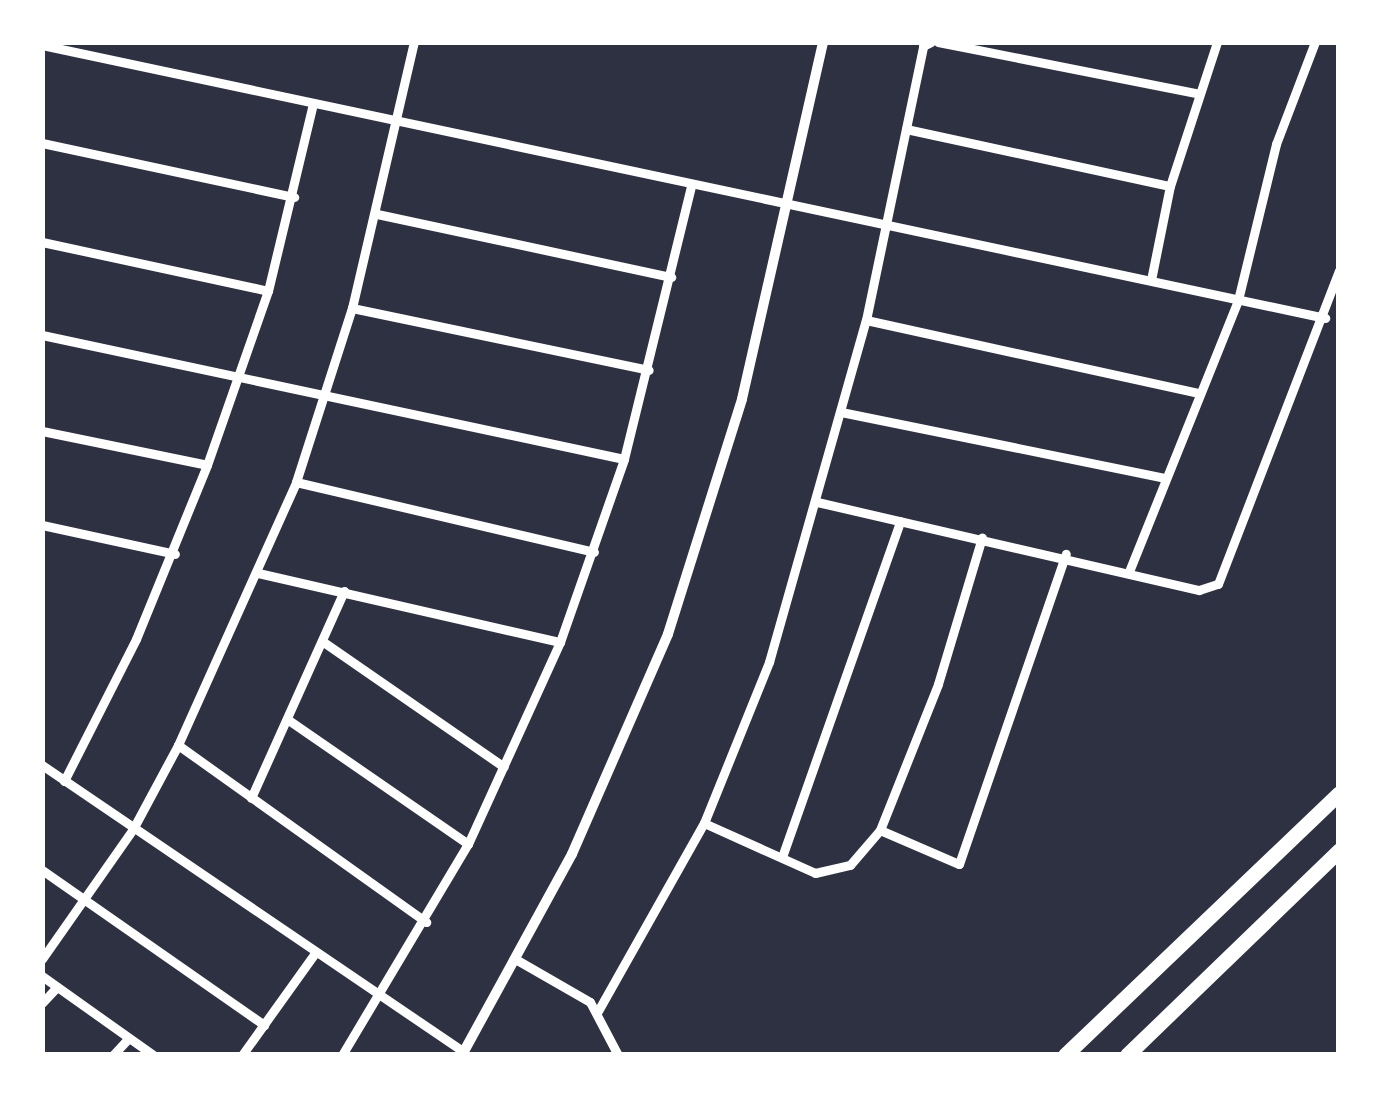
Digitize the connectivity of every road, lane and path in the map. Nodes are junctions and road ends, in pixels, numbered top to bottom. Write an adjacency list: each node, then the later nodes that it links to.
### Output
1 (414, 42): 11 (street)
2 (823, 42): 17 (street)
3 (934, 42): 8 (street); 12 (street)
4 (1011, 42): 8 (street)
5 (1217, 42): 9 (street)
6 (1315, 42): 25 (street)
7 (42, 45): 10 (street)
8 (1008, 56): 9 (street)
9 (1196, 93): 15 (street)
10 (313, 104): 11 (street); 16 (street)
11 (397, 121): 14 (street); 18 (street)
12 (906, 129): 15 (street); 19 (street)
13 (42, 143): 16 (street)
14 (691, 186): 17 (street); 22 (street)
15 (1169, 186): 23 (street)
16 (294, 197): 24 (street)
17 (789, 206): 19 (street); 70 (street)
18 (377, 214): 22 (street); 26 (street)
19 (886, 226): 23 (street); 28 (street)
20 (42, 242): 24 (street)
21 (1339, 271): 27 (street)
22 (671, 277): 30 (street)
23 (1151, 280): 25 (street)
24 (268, 291): 31 (street)
25 (1238, 300): 27 (street); 32 (street)
26 (352, 308): 30 (street); 33 (street)
27 (1325, 318): 47 (street)
28 (866, 320): 32 (street); 34 (street)
29 (42, 335): 31 (street)
30 (649, 370): 36 (street)
31 (237, 376): 33 (street); 37 (street)
32 (1199, 393): 38 (street)
33 (326, 396): 36 (street); 39 (street)
34 (841, 412): 38 (street); 40 (street)
35 (42, 430): 37 (street)
36 (624, 459): 44 (street)
37 (207, 465): 45 (street)
38 (1164, 478): 47 (street)
39 (296, 482): 44 (street); 48 (street)
40 (817, 502): 41 (street); 59 (street)
41 (900, 521): 43 (street); 64 (street)
42 (42, 525): 45 (street)
43 (982, 537): 46 (street); 61 (street)
44 (594, 552): 51 (street)
45 (175, 554): 56 (street)
46 (1066, 554): 47 (street); 61 (street)
47 (1130, 568)
48 (258, 573): 49 (street); 53 (street)
49 (344, 592): 50 (street); 51 (street)
50 (322, 641): 52 (street); 55 (street)
51 (560, 642): 55 (street)
52 (287, 718): 58 (street); 62 (street)
53 (178, 746): 58 (street); 60 (street)
54 (42, 766): 56 (street)
55 (504, 767): 62 (street)
56 (64, 782): 60 (street)
57 (1339, 793): 84 (highway)
58 (251, 797): 67 (street)
59 (704, 823): 64 (street); 75 (street)
60 (133, 829): 66 (street); 68 (street)
61 (880, 830): 64 (street)
62 (468, 844): 67 (street)
63 (1339, 850): 85 (highway)
64 (782, 857)
65 (42, 870): 66 (street)
66 (84, 898): 69 (street); 76 (street)
67 (426, 922): 73 (street)
68 (315, 953): 73 (street); 76 (street)
69 (42, 959)
70 (517, 961): 75 (street); 78 (street)
71 (42, 976): 72 (street)
72 (57, 987): 74 (street); 77 (street)
73 (380, 1000): 78 (street); 82 (street)
74 (42, 1003)
75 (598, 1011): 83 (street)
76 (264, 1025): 81 (street)
77 (129, 1038): 79 (street); 80 (street)
78 (463, 1054)
79 (113, 1055)
80 (153, 1055)
81 (242, 1055)
82 (342, 1055)
83 (618, 1055)
84 (1065, 1055)
85 (1127, 1055)

